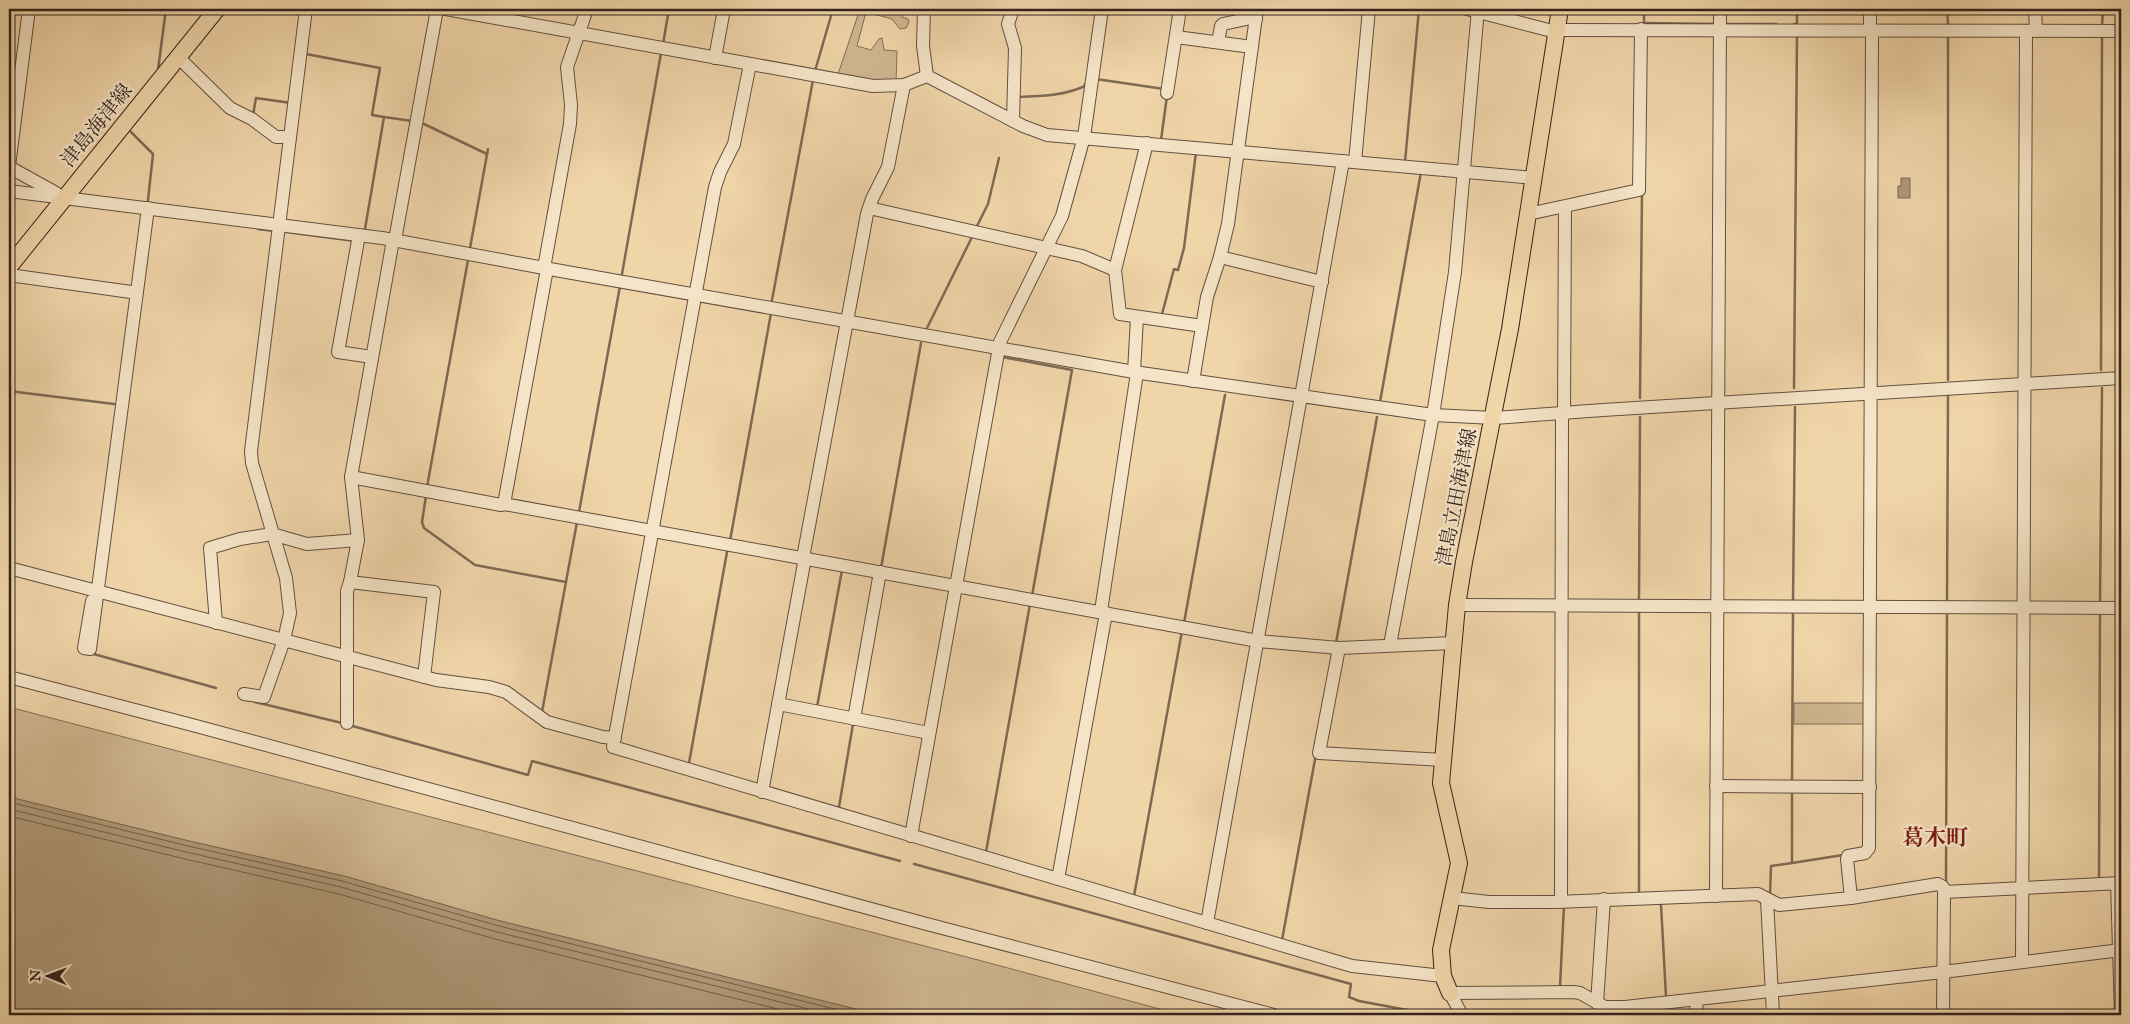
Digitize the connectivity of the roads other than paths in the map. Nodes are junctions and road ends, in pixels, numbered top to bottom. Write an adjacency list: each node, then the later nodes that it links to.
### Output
1 (29, 9): 41 (street)
2 (216, 9): 29 (main road, 津島海津線)
3 (306, 9): 36 (street)
4 (437, 9): 52 (street)
5 (446, 9): 25 (street)
6 (587, 9): 25 (street)
7 (724, 9): 30 (street)
8 (924, 9): 32 (street)
9 (1013, 9): 35 (street)
10 (1102, 9): 37 (street)
11 (1180, 9): 26 (street)
12 (1369, 9): 40 (street)
13 (1560, 9): 22 (main road, 津島立田海津線)
14 (1720, 9): 20 (street)
15 (1870, 9): 21 (street)
16 (2035, 9): 23 (street)
17 (1475, 10): 22 (street); 42 (street)
18 (1257, 14): 27 (street); 28 (street)
19 (1641, 29): 20 (street); 22 (street); 46 (street)
20 (1720, 29): 21 (street); 73 (street)
21 (1871, 30): 23 (street); 71 (street)
22 (1556, 31): 43 (main road, 津島立田海津線)
23 (2031, 31): 24 (street); 70 (street)
24 (2121, 31)
25 (578, 33): 30 (street); 56 (street)
26 (1176, 37): 27 (street); 34 (street)
27 (1218, 42): 28 (street)
28 (1252, 47): 39 (street)
29 (178, 57): 36 (street); 45 (main road, 津島海津線)
30 (715, 58): 31 (street)
31 (750, 64): 33 (street); 61 (street)
32 (926, 76): 33 (street); 35 (street)
33 (904, 84): 48 (street)
34 (1167, 92)
35 (1013, 121): 37 (street)
36 (290, 137): 50 (street)
37 (1084, 137): 38 (street); 53 (street)
38 (1147, 143): 39 (street); 57 (street)
39 (1238, 152): 40 (street); 54 (street)
40 (1349, 162): 42 (street); 59 (street)
41 (9, 167): 45 (street)
42 (1464, 172): 43 (street); 75 (street)
43 (1534, 178): 49 (main road, 津島立田海津線)
44 (9, 191): 45 (street)
45 (60, 195): 47 (street); 55 (main road, 津島海津線)
46 (1565, 207): 49 (street); 74 (street)
47 (145, 208): 50 (street); 60 (street); 87 (street)
48 (868, 208): 53 (street); 63 (street)
49 (1528, 214): 76 (main road, 津島立田海津線)
50 (280, 225): 51 (street); 80 (street)
51 (359, 235): 52 (street); 66 (street)
52 (394, 240): 56 (street); 66 (street)
53 (1046, 248): 57 (street); 65 (street)
54 (1220, 257): 59 (street); 64 (street)
55 (9, 267)
56 (545, 269): 61 (street); 78 (street)
57 (1115, 270): 62 (street)
58 (9, 275): 60 (street)
59 (1322, 282): 72 (street)
60 (131, 292): 87 (street)
61 (696, 294): 63 (street); 79 (street)
62 (1137, 317): 64 (street); 67 (street)
63 (846, 320): 65 (street); 82 (street)
64 (1202, 326): 69 (street)
65 (999, 348): 67 (street); 86 (street)
66 (372, 357): 77 (street)
67 (1135, 372): 69 (street); 94 (street)
68 (2121, 378): 70 (street)
69 (1193, 381): 72 (street)
70 (2024, 384): 71 (street); 92 (street)
71 (1871, 394): 73 (street); 91 (street)
72 (1302, 397): 75 (street); 97 (street)
73 (1718, 403): 74 (street); 90 (street)
74 (1563, 414): 76 (street); 89 (street)
75 (1433, 415): 76 (street); 99 (street)
76 (1494, 418): 88 (main road, 津島立田海津線)
77 (350, 477): 78 (street); 81 (street)
78 (504, 504): 79 (street)
79 (653, 532): 82 (street); 110 (street)
80 (272, 534): 81 (street); 95 (street); 96 (street)
81 (358, 540): 85 (street)
82 (804, 558): 84 (street); 106 (street)
83 (9, 568): 87 (street)
84 (880, 572): 86 (street); 107 (street)
85 (350, 582): 102 (street); 104 (street)
86 (956, 586): 94 (street); 109 (street)
87 (96, 595): 95 (street); 101 (street)
88 (1457, 605): 89 (street); 98 (main road, 津島立田海津線)
89 (1562, 606): 90 (street); 125 (street)
90 (1716, 607): 91 (street); 112 (street)
91 (1870, 608): 92 (street); 113 (street)
92 (2023, 608): 93 (street); 118 (street)
93 (2121, 608)
94 (1104, 612): 97 (street); 116 (street)
95 (216, 622): 96 (street)
96 (284, 640): 102 (street); 105 (street)
97 (1258, 641): 100 (street); 126 (street)
98 (1453, 643): 99 (street); 111 (main road, 津島立田海津線)
99 (1390, 645): 100 (street)
100 (1339, 648): 111 (street)
101 (87, 649)
102 (347, 659): 104 (street); 108 (street)
103 (9, 677): 135 (street)
104 (424, 677): 110 (street)
105 (244, 694)
106 (778, 704): 107 (street); 114 (street)
107 (854, 719): 109 (street)
108 (347, 723)
109 (929, 734): 115 (street)
110 (615, 738): 114 (street)
111 (1443, 760): 121 (main road, 津島立田海津線)
112 (1716, 786): 113 (street); 120 (street)
113 (1870, 787): 122 (street)
114 (762, 792): 115 (street)
115 (910, 836): 116 (street)
116 (1058, 879): 126 (street)
117 (2119, 883): 118 (street); 127 (street)
118 (2022, 889): 119 (street); 128 (street)
119 (1944, 892): 122 (street); 129 (street)
120 (1716, 896): 123 (street); 124 (street)
121 (1452, 898): 125 (street); 130 (main road, 津島立田海津線)
122 (1852, 898): 123 (street)
123 (1767, 899): 131 (street)
124 (1604, 900): 125 (street); 134 (street)
125 (1561, 901)
126 (1208, 923): 130 (street)
127 (2121, 950): 128 (street); 140 (street)
128 (2022, 962): 129 (street)
129 (1943, 972): 131 (street); 139 (street)
130 (1442, 976): 132 (main road, 津島立田海津線)
131 (1772, 992): 133 (street); 138 (street)
132 (1450, 993): 134 (street); 136 (street)
133 (1696, 1000): 134 (street); 137 (street)
134 (1596, 1003)
135 (1274, 1015)
136 (1462, 1015)
137 (1697, 1015)
138 (1773, 1015)
139 (1943, 1015)
140 (2121, 1015)

